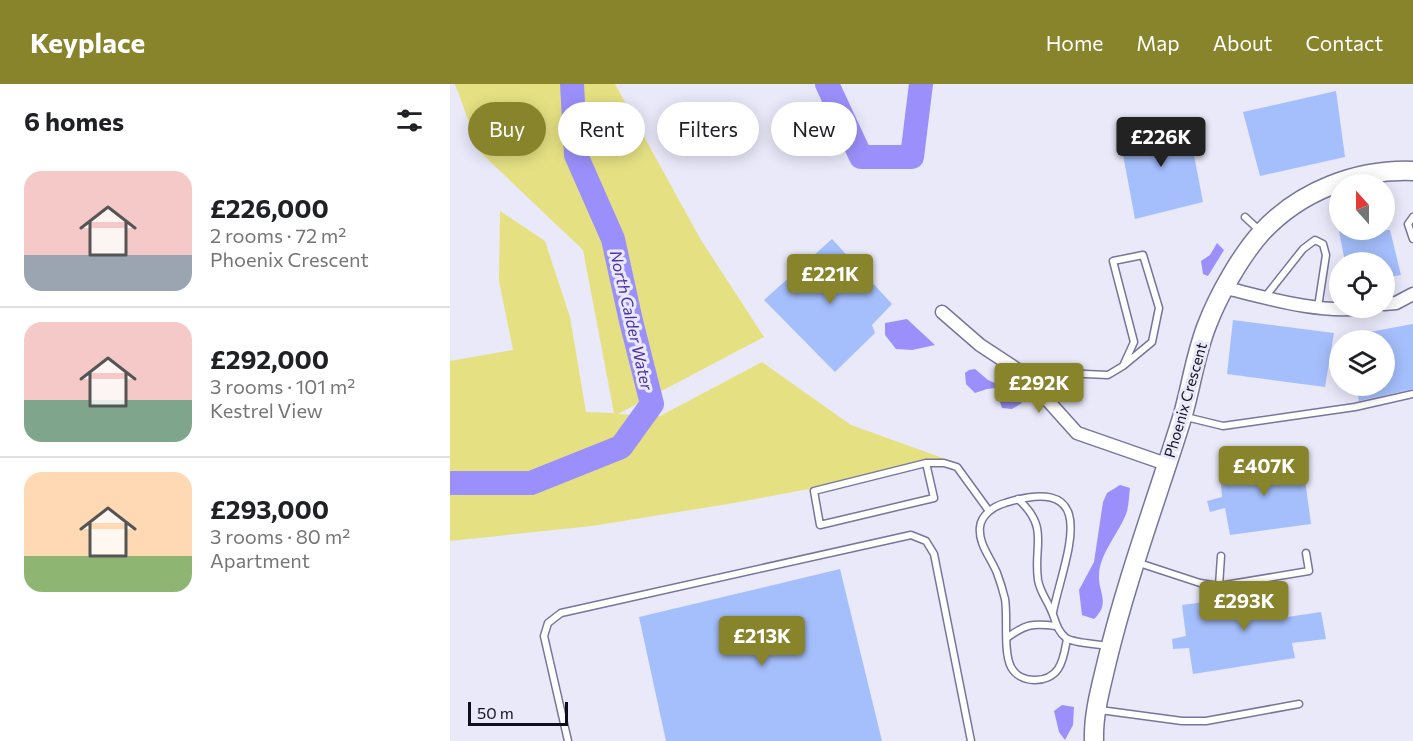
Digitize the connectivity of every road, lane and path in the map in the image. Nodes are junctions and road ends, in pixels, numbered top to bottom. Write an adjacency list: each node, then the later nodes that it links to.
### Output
1 (1413, 171): 4 (street, Phoenix Crescent)
2 (1245, 217): 4 (lane)
3 (1413, 218): 5 (lane)
4 (1262, 232): 6 (street, Phoenix Crescent)
5 (1413, 239)
6 (1226, 288): 8 (street); 16 (street, Phoenix Crescent)
7 (1413, 294): 9 (street)
8 (1265, 297): 10 (street); 10 (lane)
9 (1395, 303)
10 (1318, 307): 11 (street)
11 (1329, 308)
12 (942, 312): 14 (street)
13 (1124, 366): 13 (lane); 14 (lane)
14 (1024, 374): 18 (street)
15 (1413, 394): 16 (lane)
16 (1182, 416): 18 (street, Phoenix Crescent)
17 (926, 463): 17 (lane); 20 (lane)
18 (1167, 464): 23 (street, Phoenix Crescent)
19 (1018, 499): 20 (lane); 25 (lane); 25 (lane)
20 (988, 512): 27 (lane)
21 (1306, 553): 24 (lane)
22 (1221, 556): 24 (lane)
23 (1136, 562): 24 (lane); 29 (street, Phoenix Crescent)
24 (1219, 586)
25 (1053, 612): 26 (lane)
26 (1056, 626): 27 (lane); 28 (lane)
27 (1008, 637): 28 (lane)
28 (1067, 639): 29 (lane)
29 (1111, 647): 31 (street, Phoenix Crescent)
30 (1299, 704): 31 (lane)
31 (1096, 710): 34 (street, Phoenix Crescent)
32 (568, 741): 33 (lane)
33 (970, 741)
34 (1094, 741)

